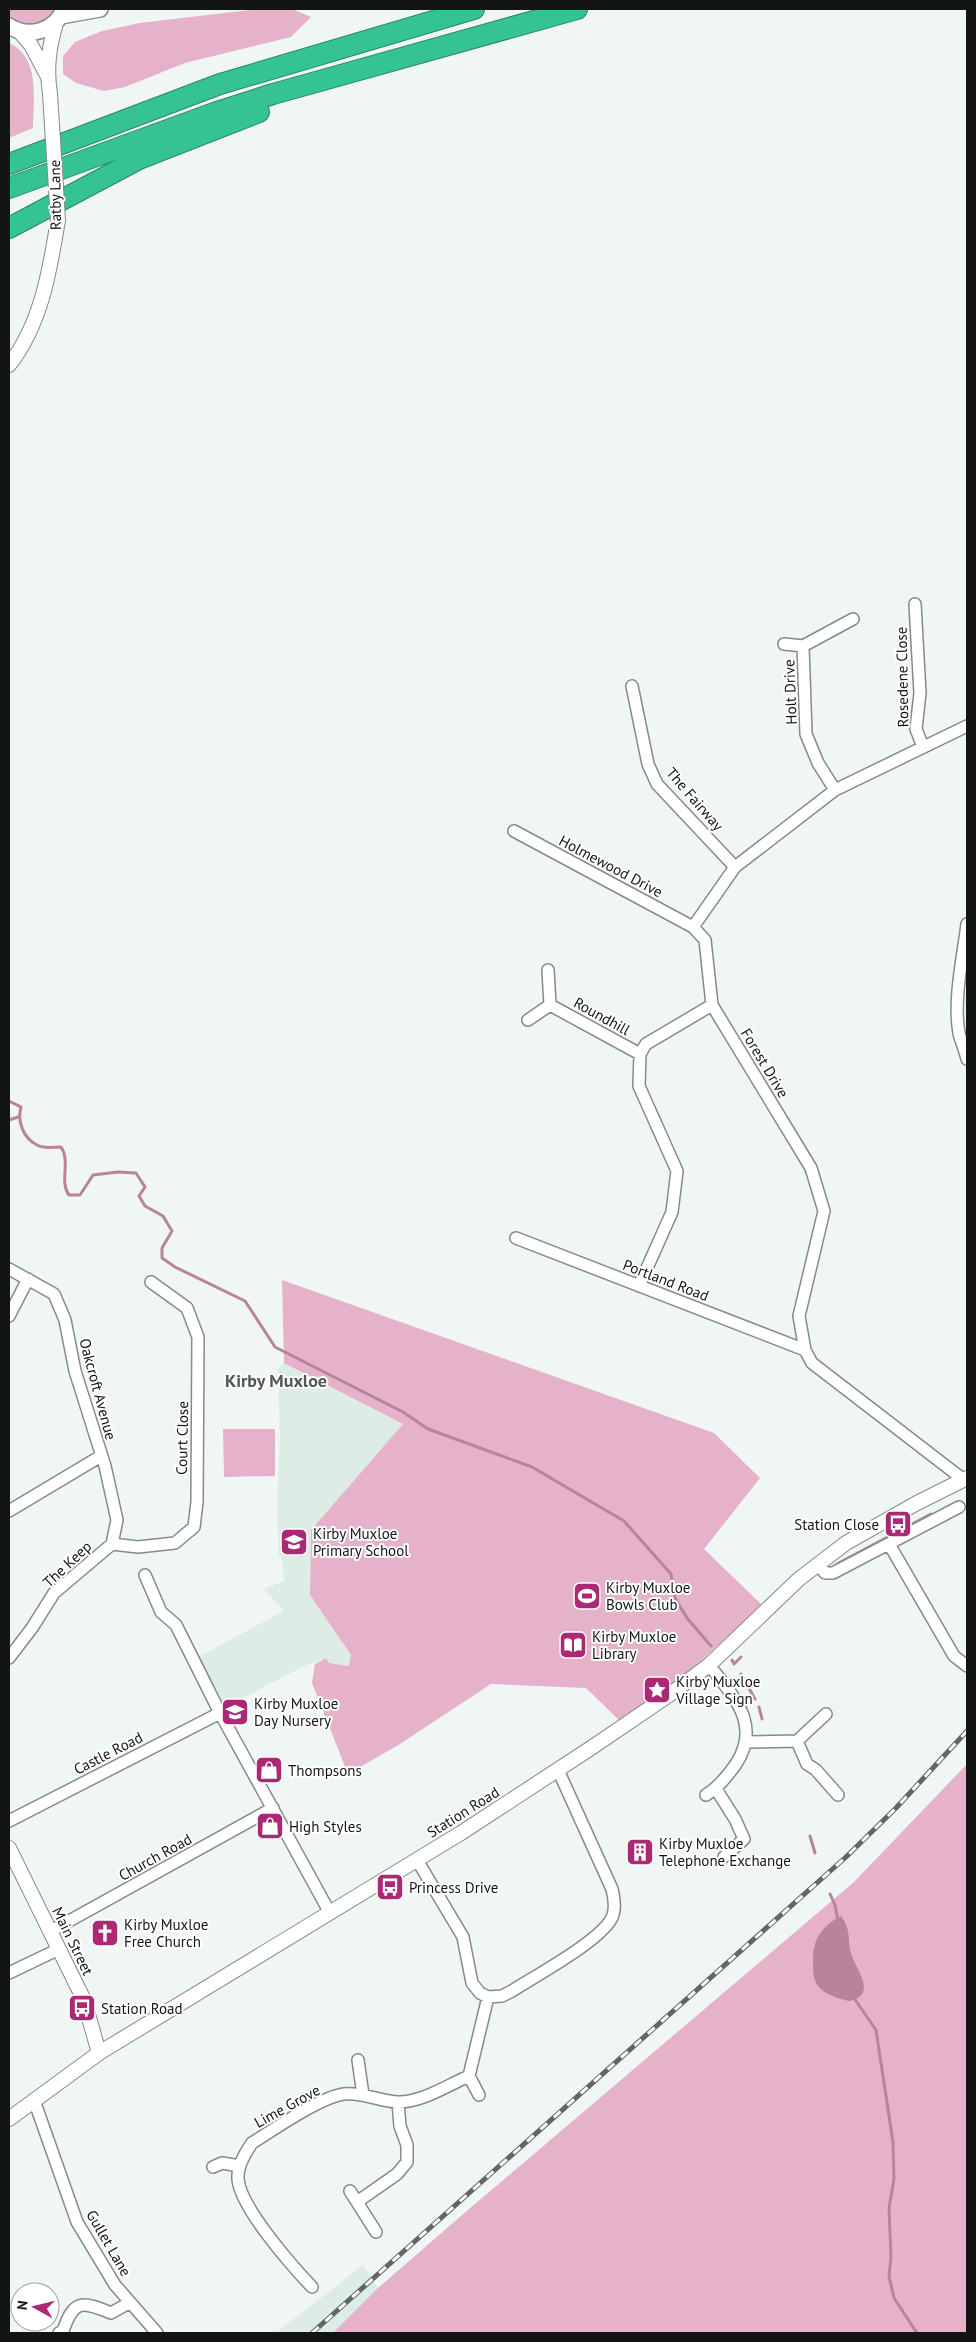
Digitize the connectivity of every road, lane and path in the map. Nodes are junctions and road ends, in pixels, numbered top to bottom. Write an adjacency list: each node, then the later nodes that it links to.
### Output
1 (100, 9): 4 (main road)
2 (474, 9): 8 (highway)
3 (577, 9): 6 (highway)
4 (61, 16): 5 (main road); 7 (street, Ratby Lane)
5 (12, 28): 7 (street, Ratby Lane)
6 (350, 74): 9 (highway); 10 (highway)
7 (47, 75): 11 (street, Ratby Lane, bridge)
8 (9, 164)
9 (9, 188)
10 (9, 228)
11 (9, 365)
12 (915, 604): 18 (street, Rosedene Close)
13 (853, 619): 15 (street, Holt Drive)
14 (784, 644): 15 (street, Holt Drive)
15 (803, 646): 19 (street, Holt Drive)
16 (632, 686): 21 (street, The Fairway)
17 (967, 726): 18 (street)
18 (923, 747): 19 (street)
19 (835, 790): 21 (street)
20 (514, 831): 23 (street, Holmewood Drive)
21 (735, 867): 23 (street)
22 (967, 924): 29 (street)
23 (693, 928): 26 (street, Forest Drive)
24 (548, 970): 25 (street, Roundhill)
25 (550, 1004): 27 (street, Roundhill); 28 (street, Roundhill)
26 (712, 1005): 28 (street); 36 (street, Forest Drive)
27 (528, 1020)
28 (640, 1054): 34 (street)
29 (967, 1059)
30 (516, 1238): 34 (street, Portland Road)
31 (9, 1269): 32 (street, Oakcroft Avenue)
32 (28, 1279): 35 (street); 37 (street, Oakcroft Avenue)
33 (151, 1282): 41 (street, Court Close)
34 (639, 1286): 36 (street, Portland Road)
35 (9, 1316)
36 (804, 1350): 38 (street)
37 (101, 1456): 40 (street); 41 (street, Oakcroft Avenue)
38 (965, 1479): 43 (street, Station Road)
39 (959, 1507): 42 (street)
40 (9, 1511)
41 (112, 1544): 45 (street, The Keep)
42 (889, 1544): 43 (street); 47 (street)
43 (818, 1564): 46 (street, Station Road)
44 (145, 1575): 48 (street)
45 (9, 1658)
46 (710, 1665): 51 (street); 52 (street, Station Road)
47 (967, 1666)
48 (220, 1713): 54 (street); 55 (street, Castle Road)
49 (826, 1714): 50 (street)
50 (797, 1741): 51 (street); 53 (street)
51 (746, 1742): 57 (street)
52 (558, 1770): 58 (street, Station Road); 63 (street)
53 (838, 1795)
54 (273, 1808): 59 (street); 60 (street, Church Road)
55 (9, 1821)
56 (9, 1848): 60 (street, Main Street)
57 (724, 1857)
58 (417, 1860): 59 (street, Station Road); 63 (street)
59 (330, 1913): 64 (street, Station Road)
60 (51, 1931): 61 (street, Main Street)
61 (59, 1949): 62 (street); 64 (street, Main Street)
62 (9, 1973)
63 (488, 1996): 66 (street)
64 (99, 2053): 69 (street, Station Road)
65 (358, 2060): 67 (street)
66 (469, 2076): 68 (street); 70 (street, Lime Grove)
67 (363, 2095): 70 (street, Lime Grove); 72 (street, Lime Grove)
68 (479, 2095)
69 (34, 2100): 71 (street, Station Road); 78 (street, Gullet Lane)
70 (398, 2102): 75 (street)
71 (9, 2119)
72 (240, 2166): 73 (street); 77 (street, Lime Grove)
73 (213, 2167)
74 (350, 2191): 75 (street)
75 (357, 2202): 76 (street)
76 (376, 2232)
77 (312, 2287)
78 (130, 2303): 79 (street); 80 (street, Gullet Lane)
79 (59, 2333)
80 (157, 2333)

